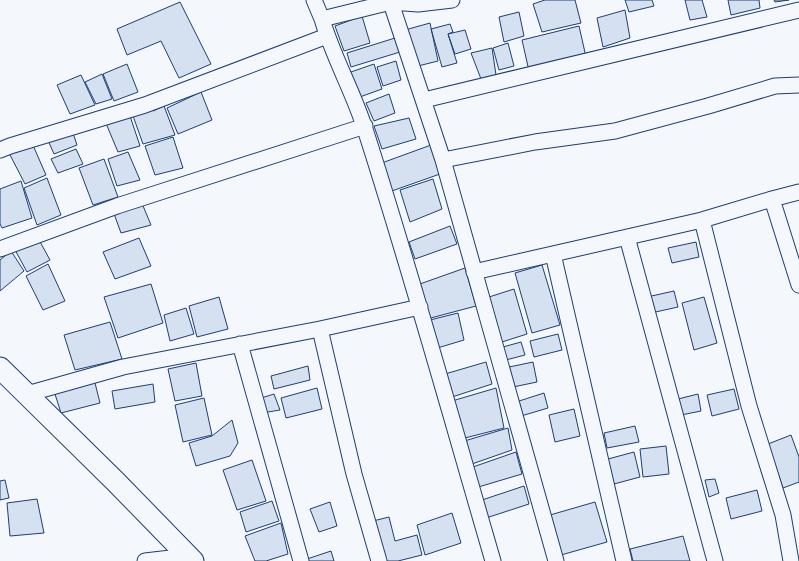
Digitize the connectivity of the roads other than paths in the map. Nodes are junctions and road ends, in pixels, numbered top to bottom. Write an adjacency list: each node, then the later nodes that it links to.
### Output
1 (314, 0): 5 (street)
2 (452, 0): 3 (street)
3 (391, 1): 5 (street); 8 (street)
4 (799, 10): 8 (street)
5 (322, 19): 6 (street)
6 (327, 36): 9 (street); 10 (street)
7 (799, 86): 11 (street)
8 (424, 100): 11 (street)
9 (365, 126): 16 (street); 20 (street)
10 (0, 150)
11 (444, 160): 18 (street)
12 (799, 192): 13 (street)
13 (772, 199): 14 (street); 19 (street)
14 (702, 220): 15 (street); 33 (street)
15 (627, 237): 17 (street); 32 (street)
16 (0, 248)
17 (553, 254): 18 (street); 31 (street)
18 (474, 272): 30 (street)
19 (799, 285)
20 (420, 307): 21 (street); 29 (street)
21 (320, 329): 22 (street); 28 (street)
22 (240, 344): 24 (street); 27 (street)
23 (0, 368): 24 (main road)
24 (27, 394): 25 (main road)
25 (190, 559): 26 (street)
26 (145, 561)
27 (301, 561)
28 (379, 561)
29 (493, 561)
30 (556, 561)
31 (624, 561)
32 (715, 561)
33 (791, 561)

